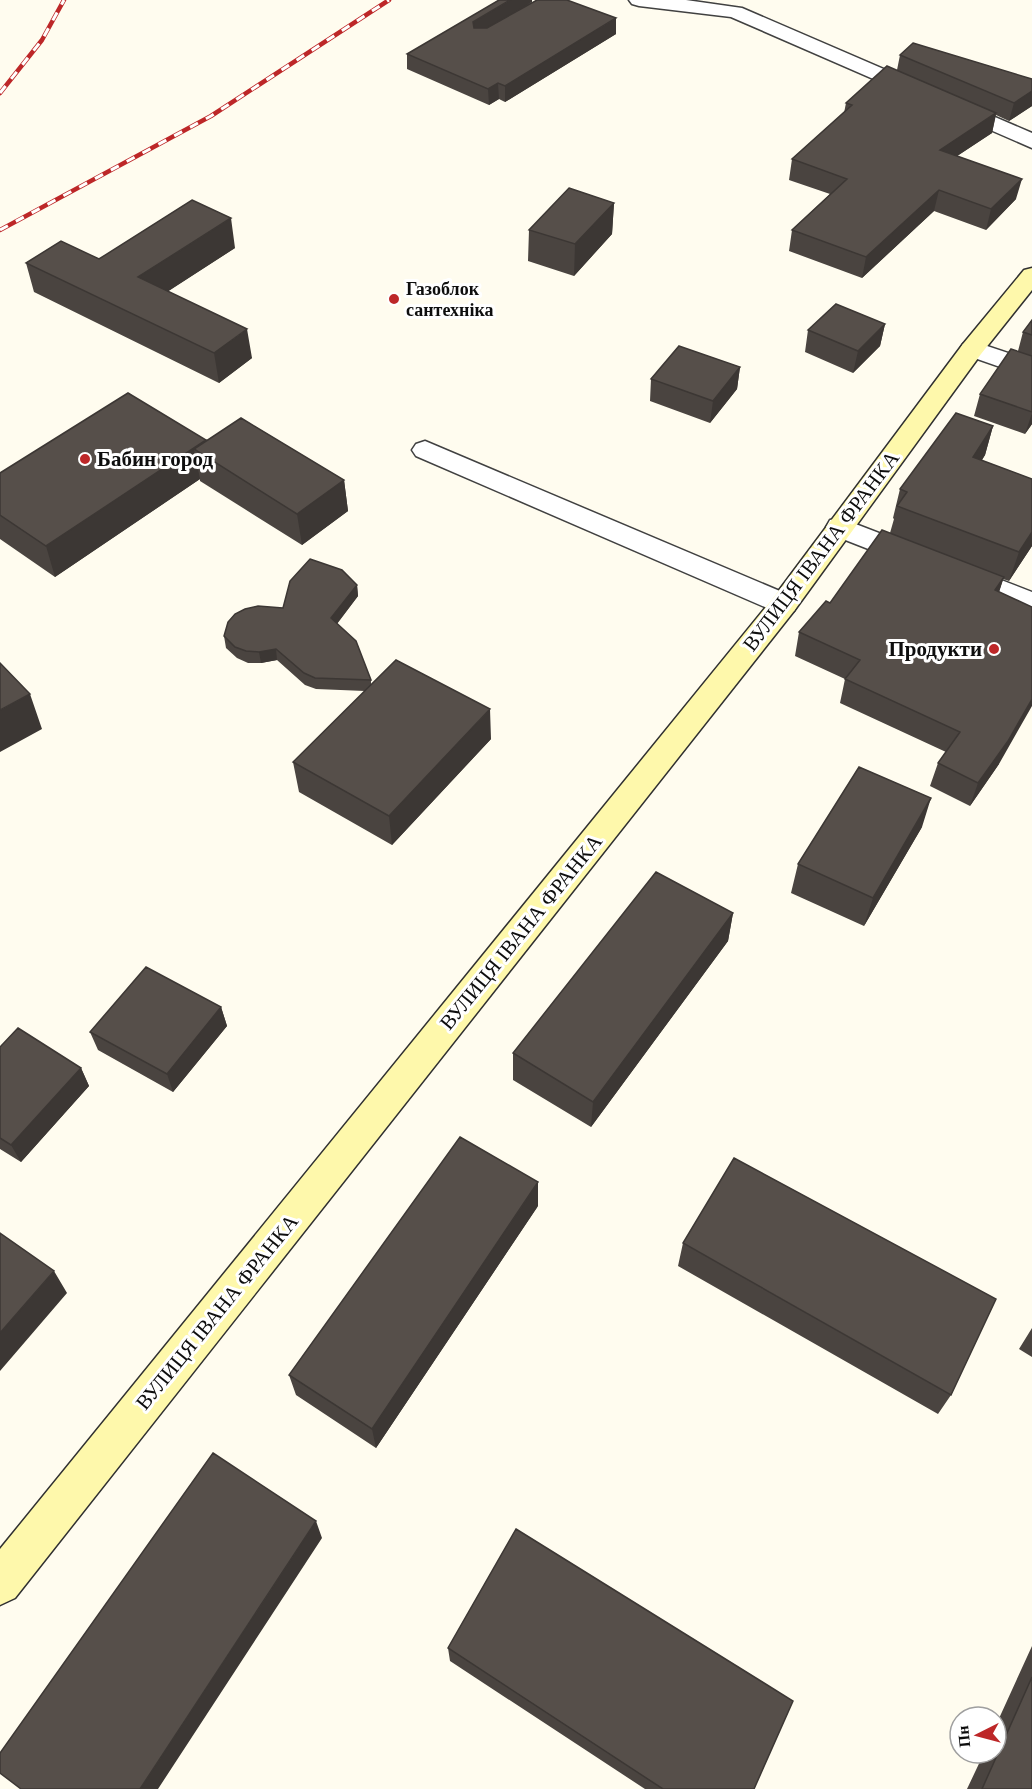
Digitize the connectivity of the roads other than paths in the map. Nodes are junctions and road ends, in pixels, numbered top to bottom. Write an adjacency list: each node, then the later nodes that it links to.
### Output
1 (639, 0): 2 (street)
2 (1032, 141)
3 (1032, 275): 4 (main road, ВУЛИЦЯ ІВАНА ФРАНКА)
4 (972, 349): 5 (street); 7 (main road, ВУЛИЦЯ ІВАНА ФРАНКА)
5 (1032, 370)
6 (425, 450): 9 (street)
7 (840, 527): 8 (street); 9 (main road, ВУЛИЦЯ ІВАНА ФРАНКА)
8 (1032, 603)
9 (784, 604): 10 (main road, ВУЛИЦЯ ІВАНА ФРАНКА)
10 (0, 1583)

